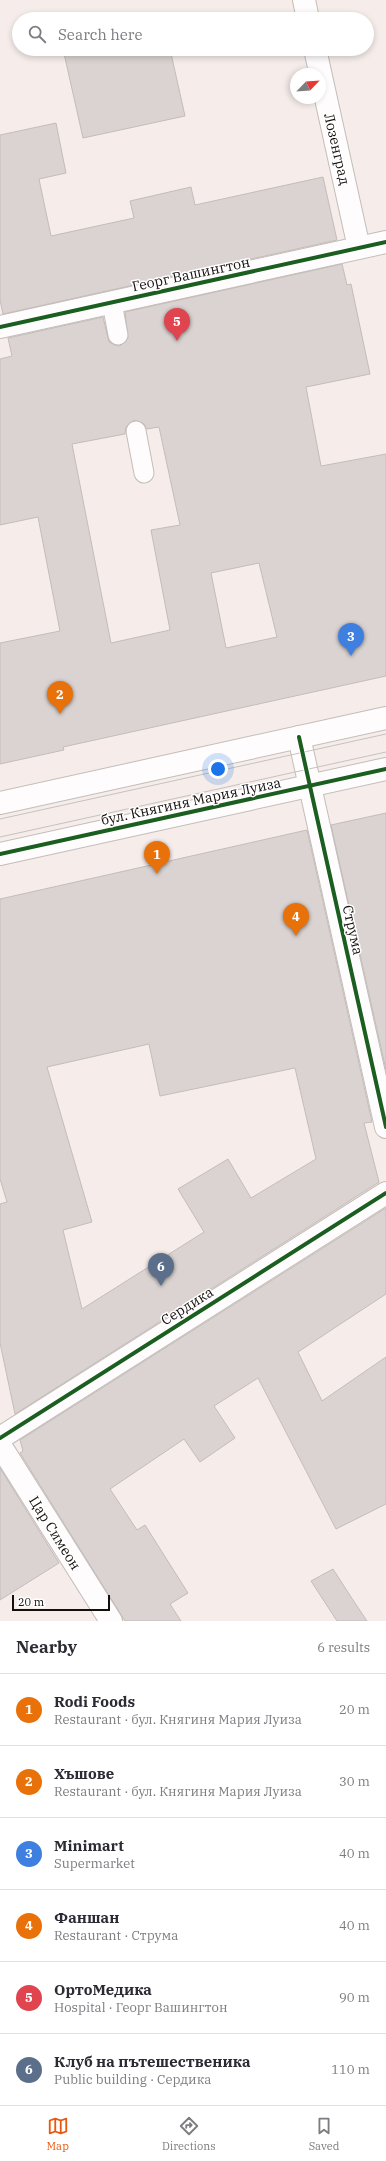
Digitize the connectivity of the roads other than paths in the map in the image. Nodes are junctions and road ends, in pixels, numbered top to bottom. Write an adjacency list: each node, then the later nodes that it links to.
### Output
1 (304, 0): 2 (street)
2 (307, 12)
3 (317, 56): 5 (street, Лозенград)
4 (386, 242): 5 (street, Георг Вашингтон)
5 (359, 248): 6 (street, Георг Вашингтон)
6 (112, 303): 7 (street, Георг Вашингтон); 8 (lane)
7 (0, 327)
8 (118, 335)
9 (136, 431): 10 (lane)
10 (144, 473)
11 (386, 718): 12 (street)
12 (299, 737): 14 (street, Струма); 15 (street)
13 (386, 769): 14 (street, бул. Княгиня Мария Луиза)
14 (310, 786): 16 (street, бул. Княгиня Мария Луиза); 17 (street, Струма)
15 (0, 803)
16 (0, 854)
17 (386, 1127)
18 (386, 1193): 19 (street, Сердика)
19 (0, 1438)
20 (0, 1445): 21 (street, Цар Симеон)
21 (111, 1621)

